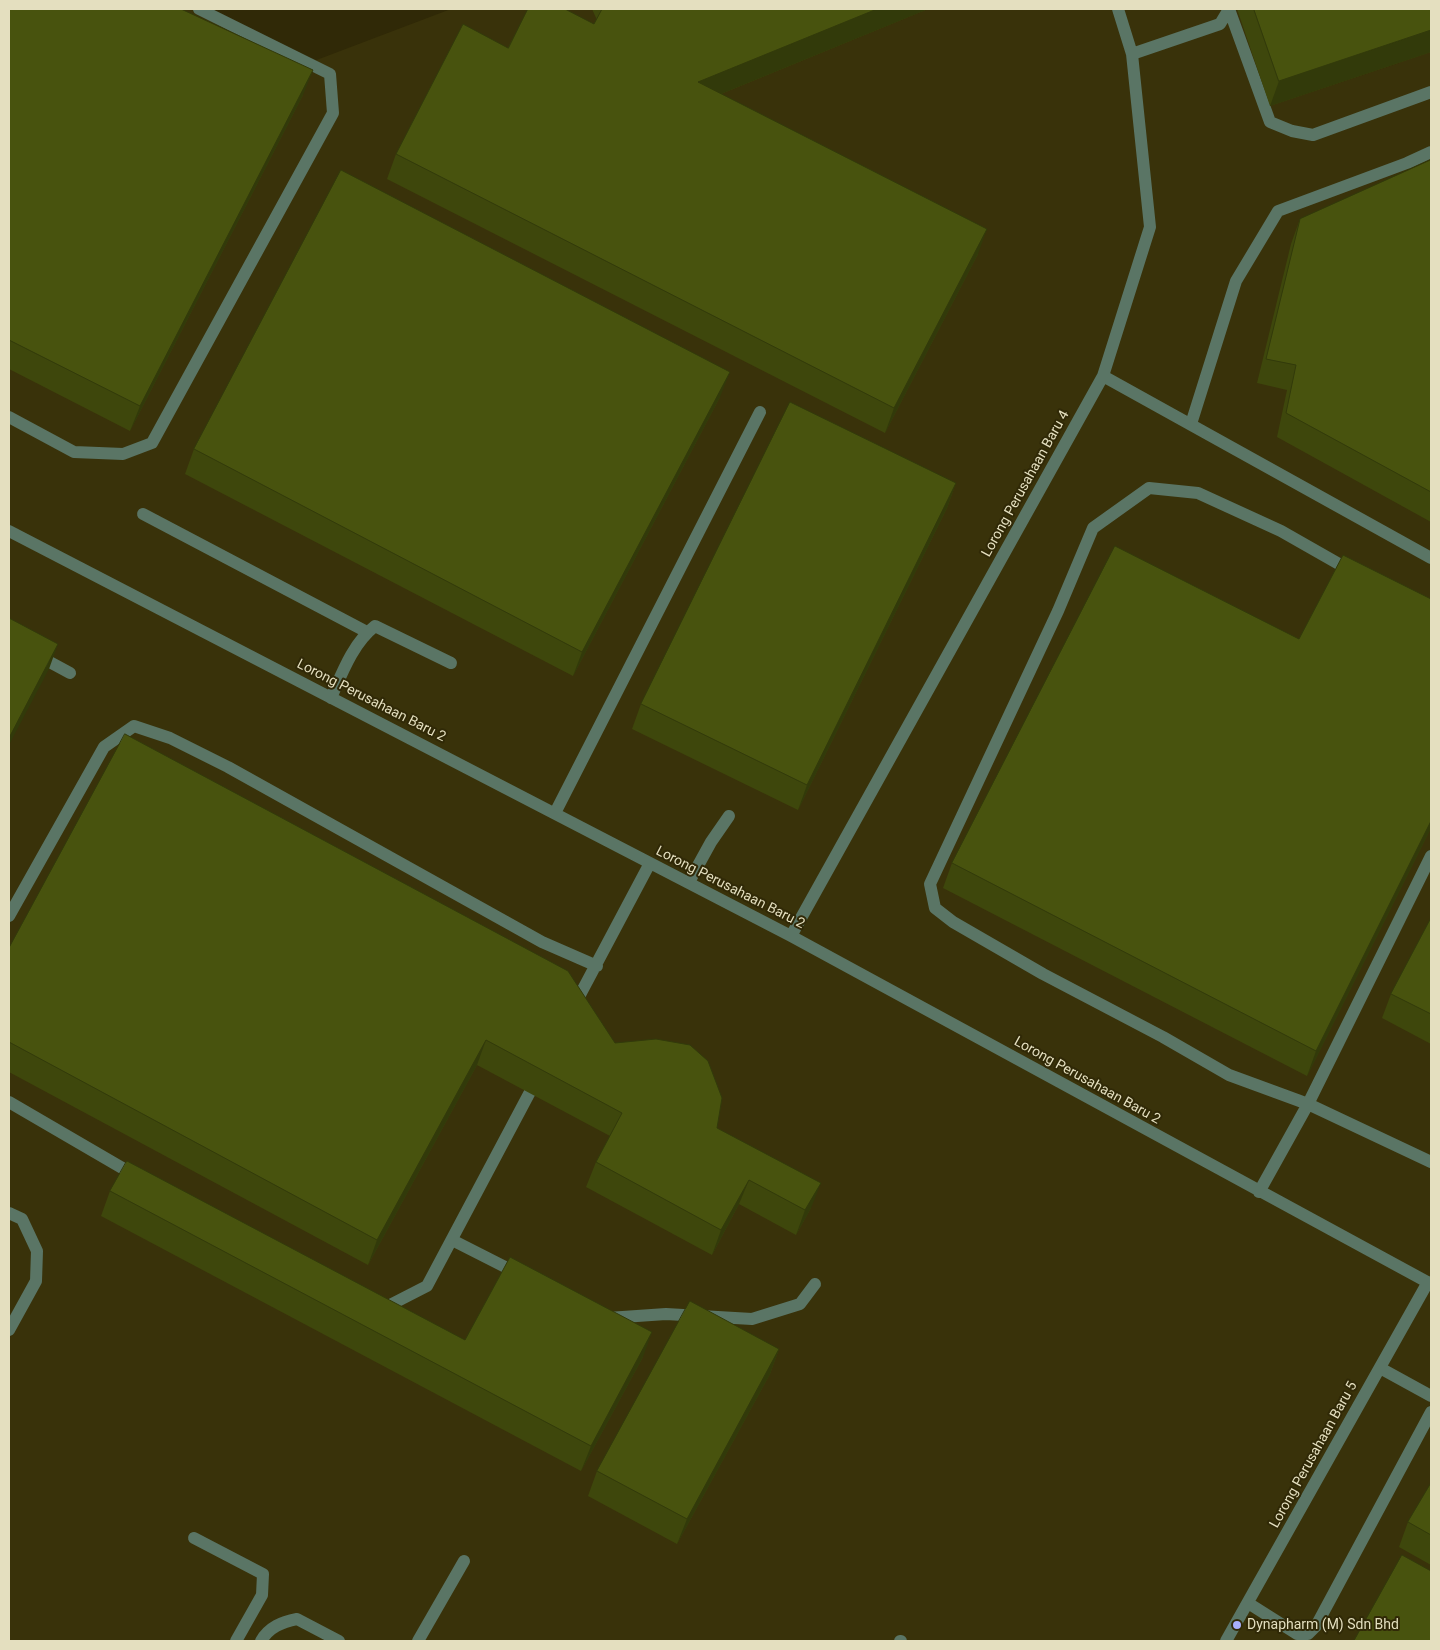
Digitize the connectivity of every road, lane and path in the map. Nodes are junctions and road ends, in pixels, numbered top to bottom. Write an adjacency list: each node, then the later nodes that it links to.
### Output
1 (199, 9): 9 (street)
2 (1118, 9): 4 (street, Lorong Perusahaan Baru 4)
3 (1229, 9): 4 (street); 5 (street)
4 (1132, 54): 7 (street, Lorong Perusahaan Baru 4)
5 (1431, 92)
6 (1431, 152): 10 (street)
7 (1103, 376): 10 (street); 26 (street, Lorong Perusahaan Baru 4)
8 (760, 412): 20 (street)
9 (9, 417)
10 (1191, 424): 13 (street)
11 (143, 514): 15 (street)
12 (9, 531): 19 (street, Lorong Perusahaan Baru 2)
13 (1431, 558)
14 (1364, 578): 31 (street)
15 (367, 632): 17 (street); 19 (street)
16 (9, 640): 18 (street)
17 (451, 663)
18 (70, 673)
19 (331, 698): 20 (street, Lorong Perusahaan Baru 2)
20 (555, 813): 23 (street, Lorong Perusahaan Baru 2)
21 (729, 816): 24 (street)
22 (1431, 856): 31 (street)
23 (650, 863): 24 (street, Lorong Perusahaan Baru 2); 27 (street)
24 (689, 882): 26 (street, Lorong Perusahaan Baru 2)
25 (9, 916): 27 (street)
26 (791, 936): 34 (street, Lorong Perusahaan Baru 2)
27 (596, 966): 28 (street)
28 (570, 1014)
29 (530, 1092): 36 (street)
30 (9, 1102): 33 (street)
31 (1308, 1104): 32 (street); 34 (street)
32 (1431, 1162)
33 (145, 1181)
34 (1259, 1192): 38 (street, Lorong Perusahaan Baru 2)
35 (9, 1213): 42 (street)
36 (452, 1240): 37 (street); 40 (street)
37 (531, 1280)
38 (1430, 1283): 43 (street, Lorong Perusahaan Baru 5)
39 (815, 1284): 41 (street)
40 (367, 1305)
41 (592, 1310)
42 (9, 1330)
43 (1380, 1368): 44 (street); 48 (street, Lorong Perusahaan Baru 5)
44 (1431, 1396)
45 (1431, 1412): 48 (street)
46 (194, 1538): 49 (street)
47 (464, 1561): 52 (street)
48 (1248, 1603): 53 (street, Lorong Perusahaan Baru 5)
49 (236, 1641)
50 (261, 1641): 51 (street)
51 (340, 1641)
52 (418, 1641)
53 (1226, 1641)

